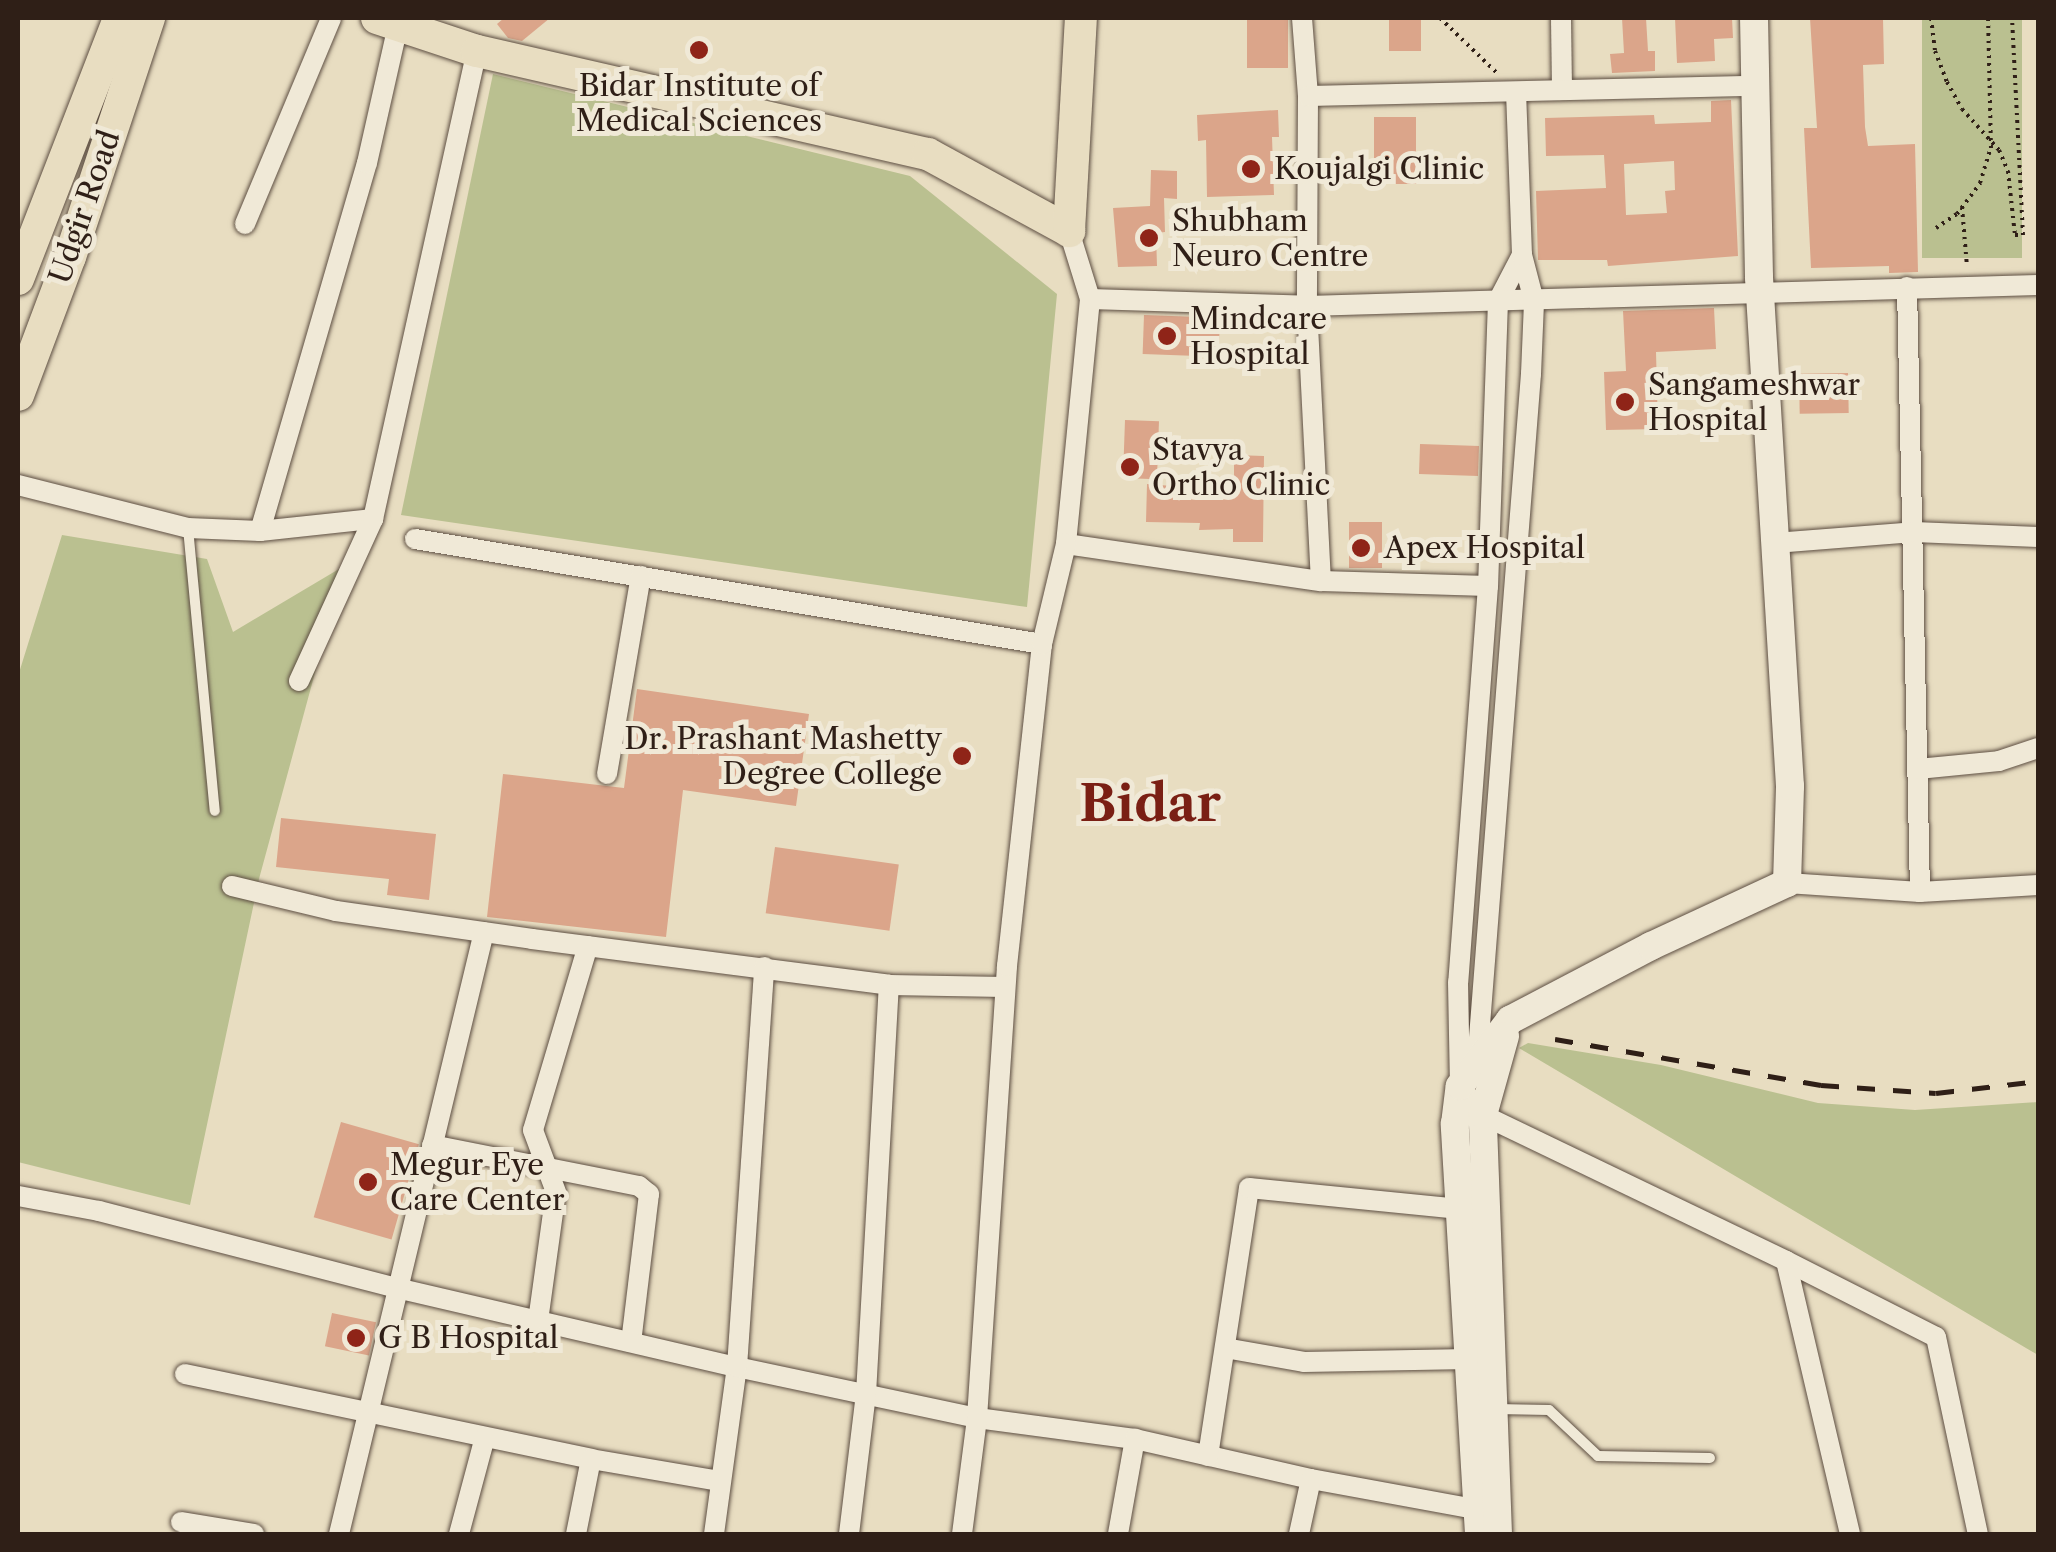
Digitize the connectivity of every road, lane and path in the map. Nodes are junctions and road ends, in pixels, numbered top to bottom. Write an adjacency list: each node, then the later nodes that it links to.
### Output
1 (119, 18): 24 (highway, Udgir Road)
2 (149, 18): 34 (highway, Udgir Road)
3 (331, 18): 20 (street)
4 (1081, 18): 22 (highway)
5 (1302, 18): 17 (street)
6 (1440, 18): 16 (path)
7 (1561, 18): 15 (street)
8 (1754, 18): 14 (main road)
9 (1930, 18): 18 (path)
10 (1988, 18): 18 (path)
11 (2012, 18): 18 (path)
12 (387, 21): 13 (highway); 38 (street)
13 (477, 51): 22 (highway); 36 (street)
14 (1756, 86): 15 (street); 28 (main road)
15 (1562, 90): 16 (street)
16 (1516, 92): 17 (street); 23 (street)
17 (1308, 96): 32 (street)
18 (1991, 138): 19 (path)
19 (1962, 207): 21 (path); 26 (path)
20 (246, 224)
21 (1936, 228)
22 (1069, 231): 29 (street)
23 (1522, 255): 30 (street); 31 (street)
24 (18, 278)
25 (2038, 285): 26 (street); 33 (street)
26 (1969, 286): 27 (street)
27 (1908, 287): 28 (street); 39 (street)
28 (1760, 290): 30 (street); 42 (main road)
29 (1090, 300): 32 (street); 43 (street)
30 (1534, 300): 31 (street); 62 (street)
31 (1498, 302): 32 (street); 46 (street)
32 (1307, 306): 45 (street)
33 (2038, 306)
34 (18, 396)
35 (18, 485): 37 (street)
36 (372, 519): 38 (street); 48 (street)
37 (188, 528): 38 (street); 52 (lane)
38 (260, 531)
39 (1914, 532): 40 (street); 42 (street); 50 (street)
40 (2038, 537)
41 (415, 539): 44 (street)
42 (1776, 543): 53 (main road)
43 (1066, 544): 45 (street); 47 (street)
44 (640, 576): 47 (street); 51 (street)
45 (1321, 581): 46 (street)
46 (1488, 586): 63 (street)
47 (1042, 644): 61 (street)
48 (299, 681)
49 (2038, 748): 50 (street)
50 (1918, 769): 56 (street)
51 (607, 774)
52 (215, 811)
53 (1787, 883): 56 (street); 62 (main road)
54 (2038, 884): 56 (street)
55 (232, 886): 57 (street)
56 (1920, 892)
57 (484, 932): 58 (street); 65 (street)
58 (588, 946): 59 (street); 66 (street)
59 (764, 967): 60 (street); 75 (street)
60 (889, 985): 61 (street); 77 (street)
61 (1006, 987): 80 (street)
62 (1484, 1074): 63 (main road); 64 (main road)
63 (1460, 1086): 64 (street); 68 (main road)
64 (1482, 1115): 69 (street); 78 (main road)
65 (432, 1146): 66 (street); 70 (street)
66 (547, 1169): 71 (street); 72 (street)
67 (18, 1196): 70 (street)
68 (1460, 1209): 73 (street); 74 (main road)
69 (1786, 1261): 99 (street); 100 (street)
70 (401, 1288): 71 (street); 79 (street)
71 (538, 1321): 72 (street)
72 (630, 1342): 75 (street)
73 (1225, 1348): 74 (street); 83 (street)
74 (1469, 1358): 89 (main road)
75 (738, 1367): 77 (street); 87 (street)
76 (186, 1374): 79 (street)
77 (866, 1394): 80 (street); 95 (street)
78 (1496, 1409): 84 (lane); 89 (main road)
79 (368, 1413): 81 (street); 91 (street)
80 (977, 1418): 82 (street); 96 (street)
81 (485, 1437): 85 (street); 92 (street)
82 (1136, 1439): 83 (street); 97 (street)
83 (1208, 1456): 86 (street)
84 (1710, 1458)
85 (592, 1459): 87 (street); 93 (street)
86 (1311, 1479): 89 (street); 98 (street)
87 (720, 1481): 94 (street)
88 (181, 1522): 90 (street)
89 (1488, 1523)
90 (254, 1534)
91 (339, 1534)
92 (459, 1534)
93 (576, 1534)
94 (714, 1534)
95 (849, 1534)
96 (962, 1534)
97 (1118, 1534)
98 (1299, 1534)
99 (1850, 1534)
100 (1978, 1534)

